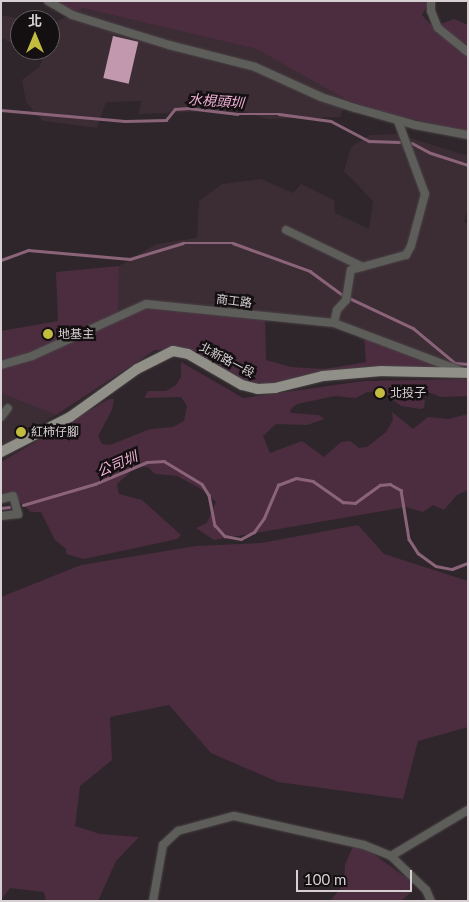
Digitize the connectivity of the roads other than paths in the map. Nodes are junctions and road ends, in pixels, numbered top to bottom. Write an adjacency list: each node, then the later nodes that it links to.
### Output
1 (48, 1): 4 (street)
2 (431, 1): 3 (street)
3 (468, 52)
4 (398, 121): 5 (street); 7 (street)
5 (468, 135)
6 (286, 230): 7 (street)
7 (363, 266): 8 (street)
8 (334, 324): 9 (street, 商工路); 10 (street, 商工路)
9 (1, 365)
10 (468, 373): 13 (main road, 北新路一段)
11 (8, 408): 12 (street)
12 (1, 417)
13 (1, 452)
14 (1, 499): 15 (street)
15 (1, 516)
16 (468, 810): 17 (street)
17 (391, 856): 18 (street); 19 (street)
18 (153, 901)
19 (430, 901)

